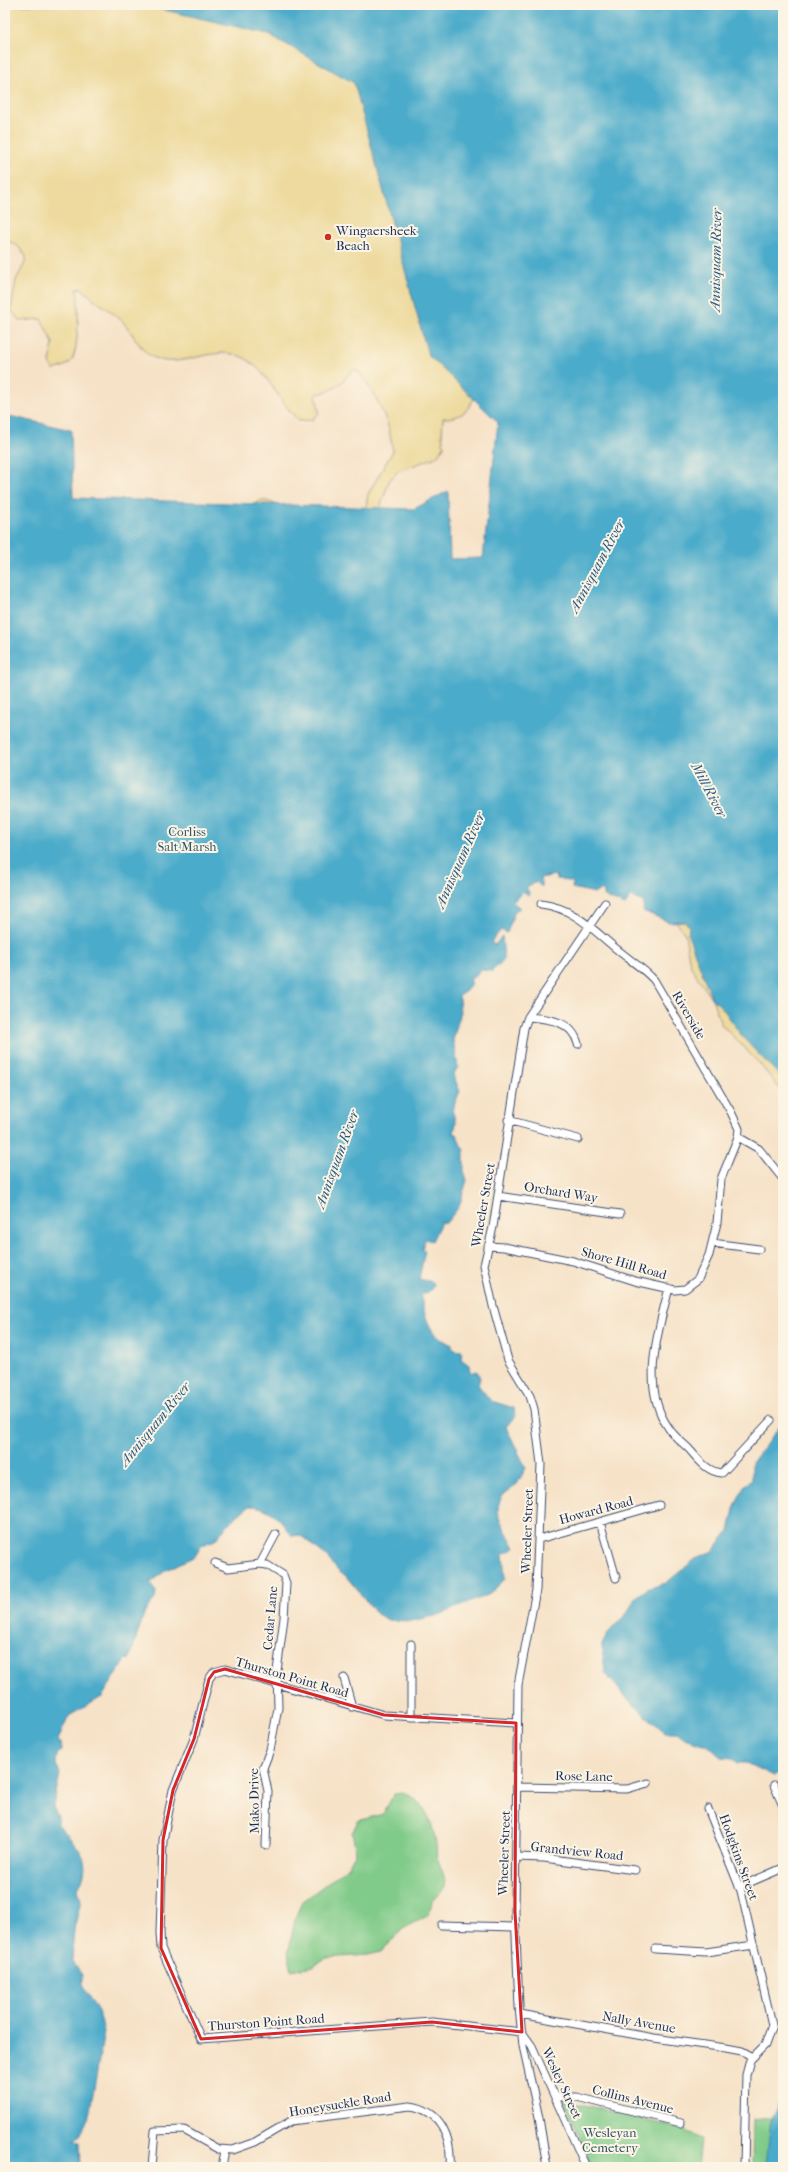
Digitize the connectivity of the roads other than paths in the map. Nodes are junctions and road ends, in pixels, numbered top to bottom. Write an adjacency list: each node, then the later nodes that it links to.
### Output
1 (605, 903): 3 (street, Wheeler Street)
2 (541, 904): 3 (street)
3 (590, 925): 4 (street, Wheeler Street); 7 (street, Riverside)
4 (528, 1017): 5 (street); 6 (street, Wheeler Street)
5 (578, 1044)
6 (508, 1120): 8 (street); 10 (street, Wheeler Street)
7 (738, 1137): 9 (street); 12 (street, Shore Hill Road)
8 (578, 1139)
9 (783, 1179)
10 (498, 1196): 11 (street, Orchard Way); 13 (street, Wheeler Street)
11 (620, 1214)
12 (712, 1243): 14 (street); 15 (street, Shore Hill Road)
13 (488, 1246): 15 (street, Shore Hill Road); 20 (street, Wheeler Street)
14 (759, 1249)
15 (668, 1288): 16 (street)
16 (771, 1420)
17 (658, 1505): 18 (street, Howard Road)
18 (600, 1522): 20 (street, Howard Road); 23 (street)
19 (276, 1534): 22 (street)
20 (539, 1539): 29 (street, Wheeler Street)
21 (215, 1563): 22 (street)
22 (260, 1564): 26 (street, Cedar Lane)
23 (616, 1578)
24 (411, 1644): 28 (street)
25 (344, 1678): 27 (street)
26 (278, 1686): 27 (street, Thurston Point Road); 35 (street, Mako Drive); 45 (street, Thurston Point Road)
27 (352, 1707): 28 (street, Thurston Point Road)
28 (411, 1717): 29 (street, Thurston Point Road)
29 (516, 1723): 32 (street, Wheeler Street)
30 (648, 1784): 32 (street, Rose Lane)
31 (774, 1785): 33 (street)
32 (518, 1787): 36 (street, Wheeler Street)
33 (783, 1806)
34 (708, 1809): 39 (street, Hodgkins Street)
35 (266, 1845)
36 (516, 1857): 38 (street, Grandview Road); 41 (street, Wheeler Street)
37 (783, 1868): 39 (street)
38 (634, 1870)
39 (740, 1887): 42 (street, Hodgkins Street)
40 (441, 1925): 41 (street)
41 (516, 1927): 44 (street, Wheeler Street)
42 (754, 1945): 43 (street); 46 (street, Hodgkins Street)
43 (655, 1949)
44 (520, 2014): 45 (street, Wheeler Street); 46 (street, Nally Avenue)
45 (522, 2032): 47 (street, Wesley Street); 53 (street, Wheeler Street)
46 (753, 2057): 55 (street, Hodgkins Street)
47 (556, 2097): 48 (street, Collins Avenue); 54 (street, Wesley Street)
48 (681, 2123)
49 (225, 2150): 50 (street); 51 (street); 52 (street, Honeysuckle Road)
50 (152, 2167)
51 (222, 2167)
52 (450, 2167)
53 (547, 2167)
54 (586, 2167)
55 (744, 2167)

